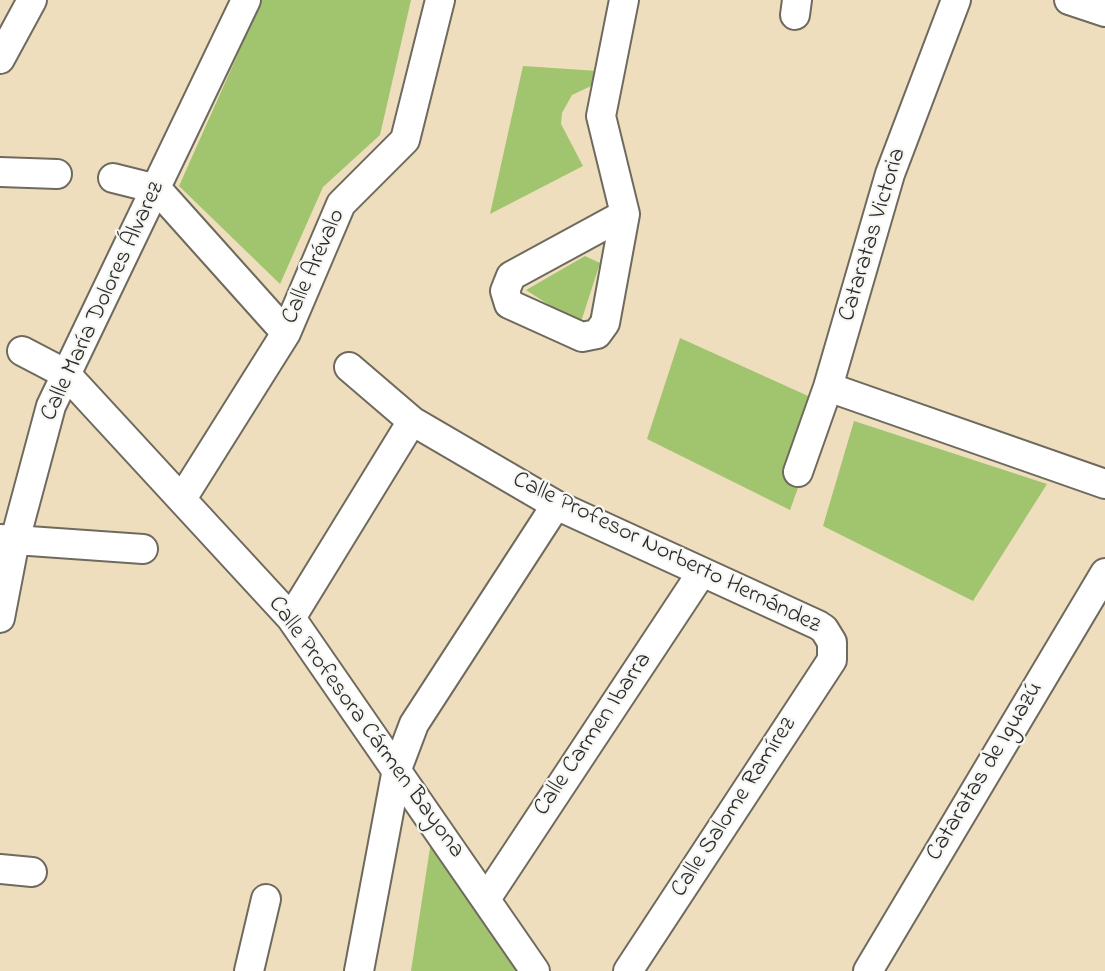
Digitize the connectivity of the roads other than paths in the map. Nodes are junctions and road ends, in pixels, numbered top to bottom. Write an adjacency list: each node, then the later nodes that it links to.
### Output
1 (32, 0): 8 (street)
2 (246, 0): 12 (street, Calle María Dolores Álvarez)
3 (440, 0): 14 (street, Calle Arévalo)
4 (624, 0): 13 (street)
5 (956, 0): 18 (street, Cataratas Victoria)
6 (1070, 0): 7 (street)
7 (1105, 12)
8 (0, 59)
9 (0, 171): 10 (street)
10 (57, 174)
11 (112, 178): 12 (street)
12 (156, 189): 14 (street); 17 (street, Calle María Dolores Álvarez)
13 (623, 215): 13 (street)
14 (286, 333): 22 (street, Calle Arévalo)
15 (22, 351): 17 (street, Calle Profesora Cármen Bayona)
16 (349, 367): 19 (street, Calle Profesor Norberto Hernández)
17 (66, 374): 22 (street, Calle Profesora Cármen Bayona); 24 (street, Calle María Dolores Álvarez)
18 (828, 387): 20 (street, Cataratas Victoria); 21 (street)
19 (412, 421): 23 (street, Calle Profesor Norberto Hernández); 29 (street)
20 (798, 472)
21 (1105, 484)
22 (183, 497): 29 (street, Calle Profesora Cármen Bayona)
23 (556, 505): 26 (street, Calle Profesor Norberto Hernández); 31 (street)
24 (8, 539): 25 (street); 28 (street, Calle María Dolores Álvarez)
25 (143, 549)
26 (702, 572): 30 (street, Calle Profesor Norberto Hernández); 35 (street, Calle Carmen Ibarra)
27 (1105, 573): 40 (street, Cataratas de Iguazú)
28 (0, 618)
29 (291, 618): 31 (street, Calle Profesora Cármen Bayona)
30 (832, 642): 39 (street, Calle Salome Ramírez)
31 (397, 769): 35 (street, Calle Profesora Cármen Bayona); 37 (street)
32 (0, 869): 33 (street)
33 (32, 872)
34 (266, 899): 36 (street)
35 (486, 899): 38 (street, Calle Profesora Cármen Bayona)
36 (249, 971)
37 (359, 971)
38 (535, 971)
39 (628, 971)
40 (868, 971)

